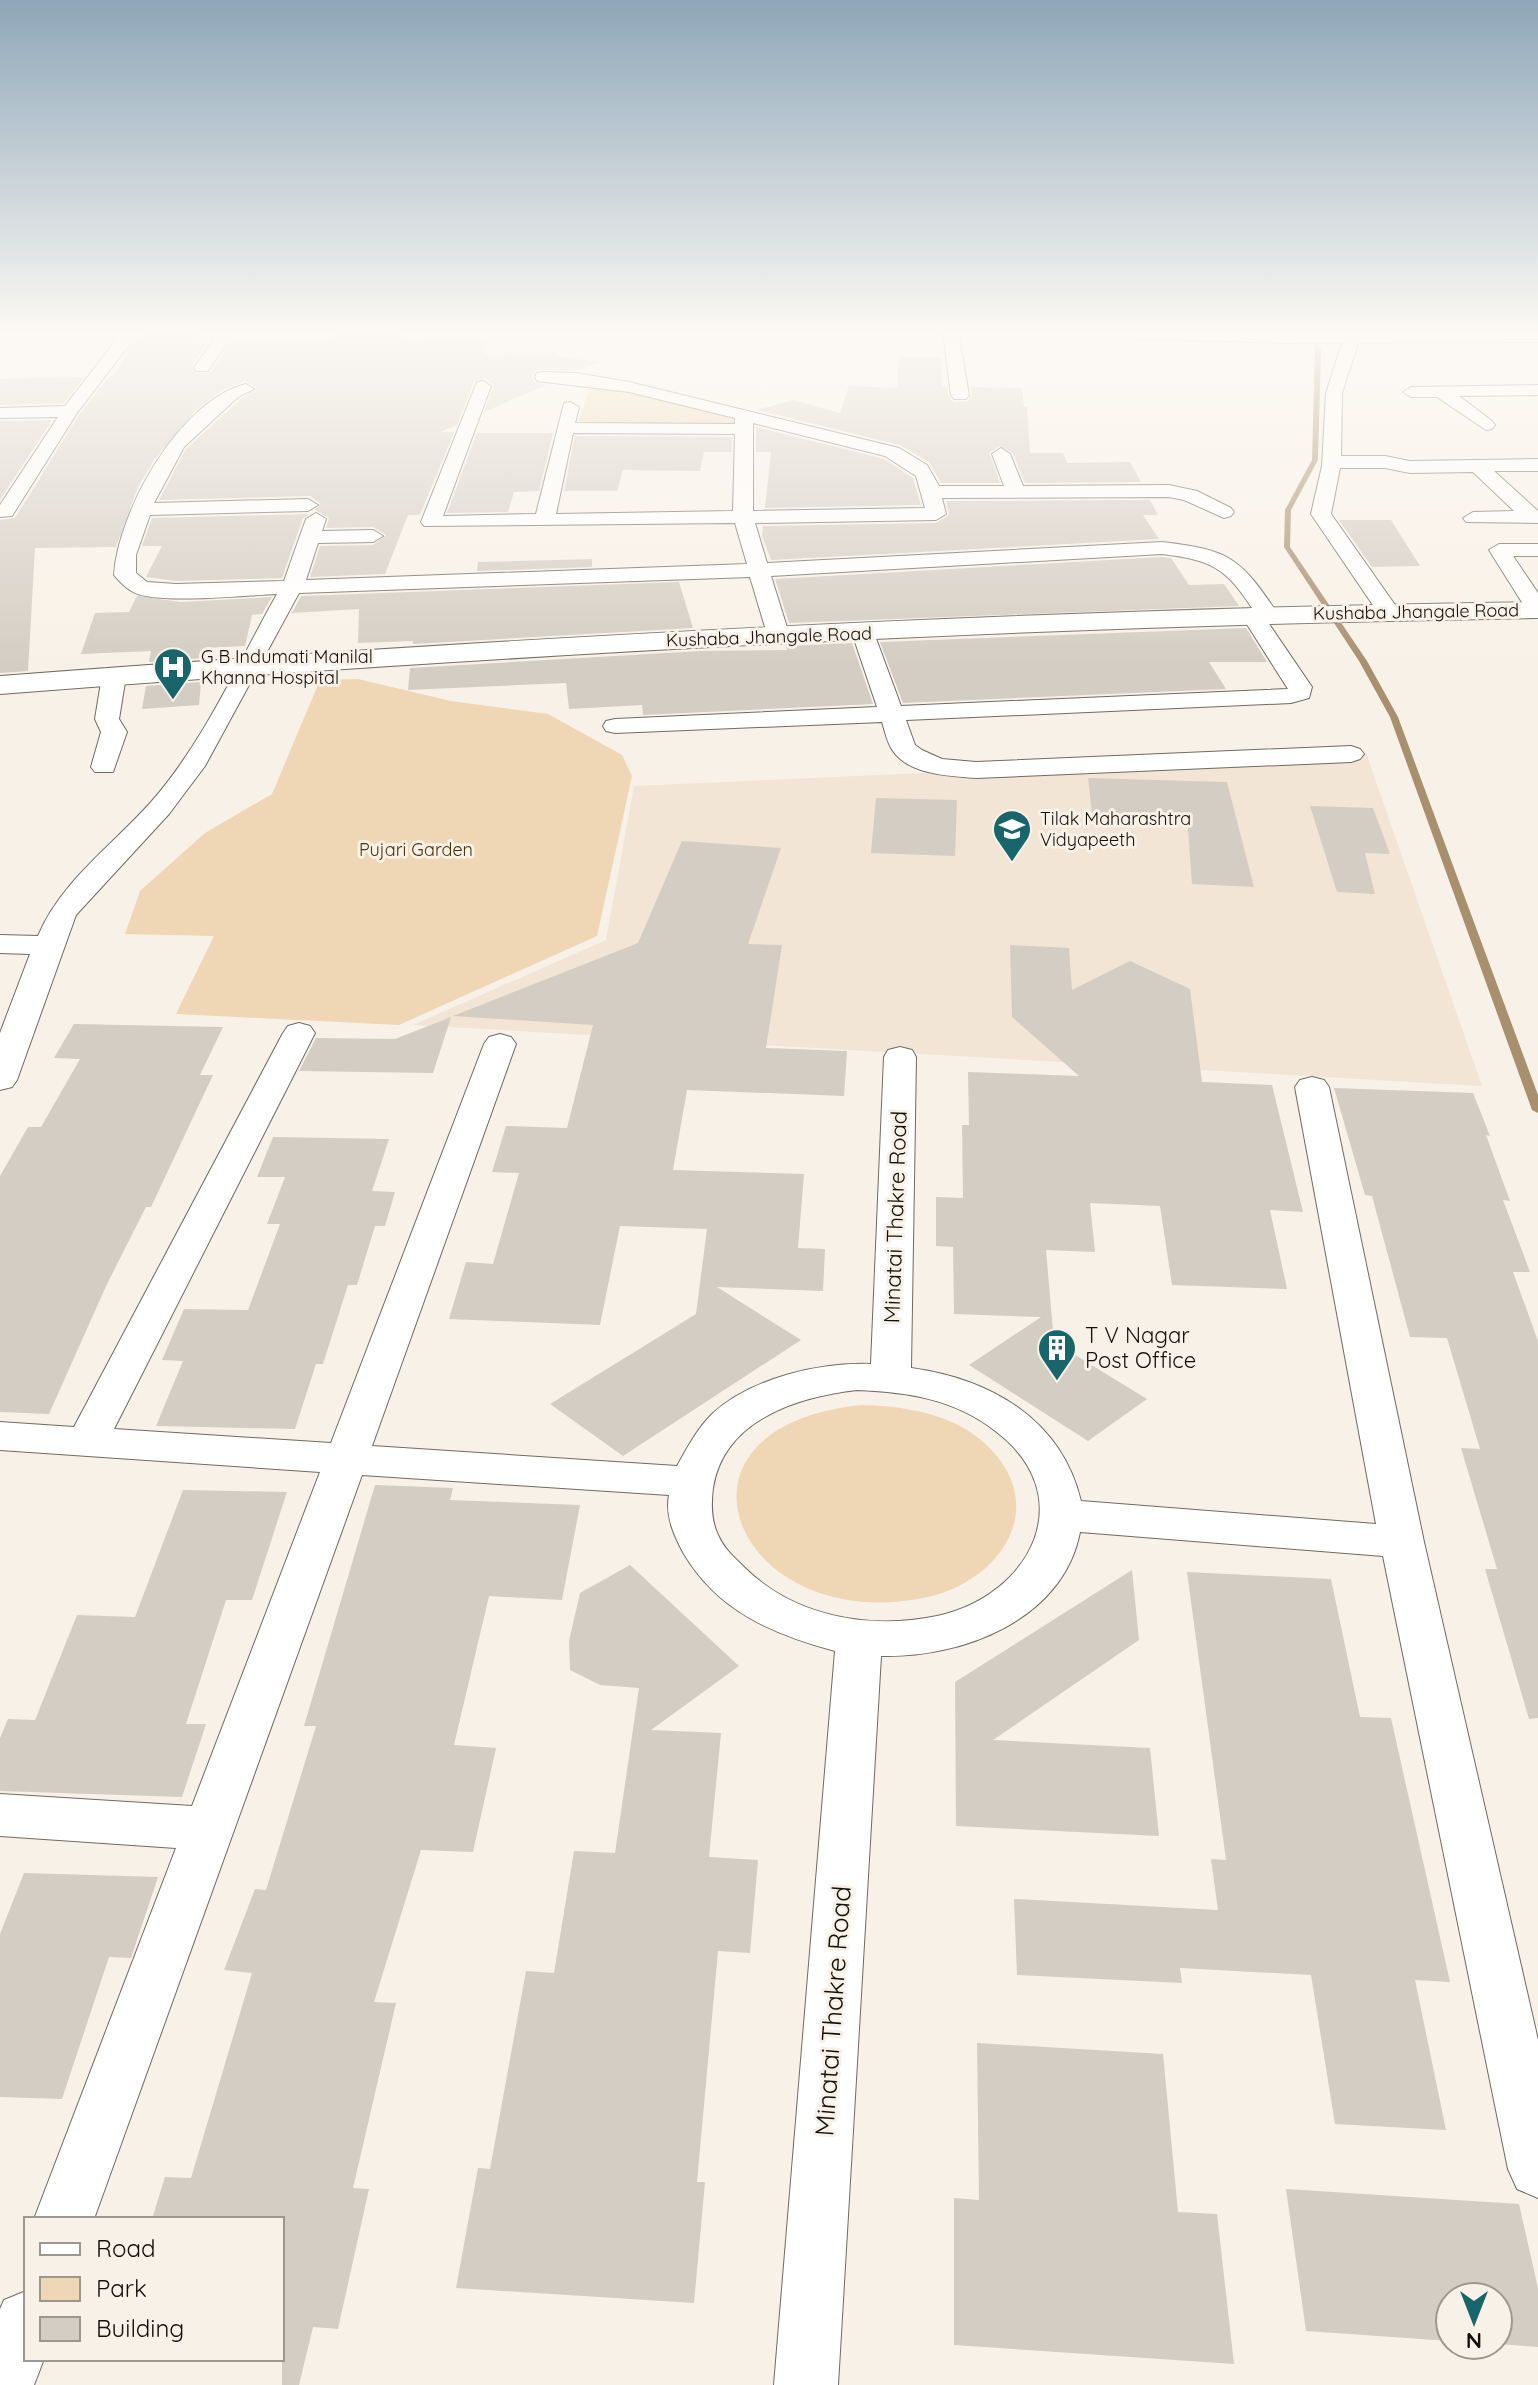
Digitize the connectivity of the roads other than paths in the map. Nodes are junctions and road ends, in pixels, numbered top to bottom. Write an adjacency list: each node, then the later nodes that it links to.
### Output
1 (49, 443): 16 (street)
2 (178, 443): 15 (street)
3 (461, 443): 24 (street)
4 (562, 443): 24 (street)
5 (744, 443): 19 (street)
6 (849, 443): 14 (street)
7 (1331, 443): 11 (street)
8 (1001, 454): 12 (street)
9 (1477, 465): 10 (street); 11 (street); 20 (street)
10 (1538, 465)
11 (1330, 467): 32 (street)
12 (1016, 491): 13 (street); 14 (street)
13 (1042, 491): 17 (street); 18 (street)
14 (931, 492): 19 (street)
15 (142, 509): 23 (street); 30 (street)
16 (5, 512)
17 (1224, 512)
18 (1055, 515)
19 (743, 517): 22 (street); 28 (street)
20 (1534, 517): 21 (street)
21 (1473, 518)
22 (602, 520): 24 (street); 29 (street)
23 (311, 521): 25 (street); 30 (street)
24 (544, 521)
25 (373, 536)
26 (1099, 544): 28 (street)
27 (1538, 550): 31 (street)
28 (755, 560): 29 (street); 33 (street); 35 (street)
29 (607, 561): 30 (street)
30 (293, 585): 36 (street)
31 (1538, 610): 32 (street, Kushaba Jhangale Road)
32 (1378, 612): 33 (street, Kushaba Jhangale Road)
33 (1269, 614): 34 (street, Kushaba Jhangale Road); 39 (street)
34 (863, 633): 35 (street, Kushaba Jhangale Road); 39 (street)
35 (779, 637): 36 (street, Kushaba Jhangale Road)
36 (251, 665): 37 (street, Kushaba Jhangale Road); 44 (street)
37 (114, 676): 38 (street, Kushaba Jhangale Road); 42 (street)
38 (0, 685)
39 (890, 714): 40 (street); 41 (street)
40 (615, 726)
41 (1351, 754)
42 (104, 767)
43 (0, 944): 44 (street)
44 (49, 945): 48 (street)
45 (299, 1033): 52 (street)
46 (500, 1044): 53 (street)
47 (900, 1057): 50 (street, Minatai Thakre Road)
48 (0, 1080)
49 (1312, 1087): 56 (street)
50 (891, 1377): 54 (street); 55 (street)
51 (0, 1436): 52 (street)
52 (87, 1442): 53 (street)
53 (347, 1460): 54 (street); 59 (street)
54 (692, 1482): 57 (street)
55 (1063, 1515): 56 (street); 57 (street)
56 (1402, 1542): 60 (street)
57 (859, 1638): 64 (street, Minatai Thakre Road)
58 (0, 1815): 59 (street)
59 (210, 1829): 61 (street)
60 (1538, 2169)
61 (65, 2217)
62 (24, 2327): 63 (street)
63 (2, 2385)
64 (806, 2385)

